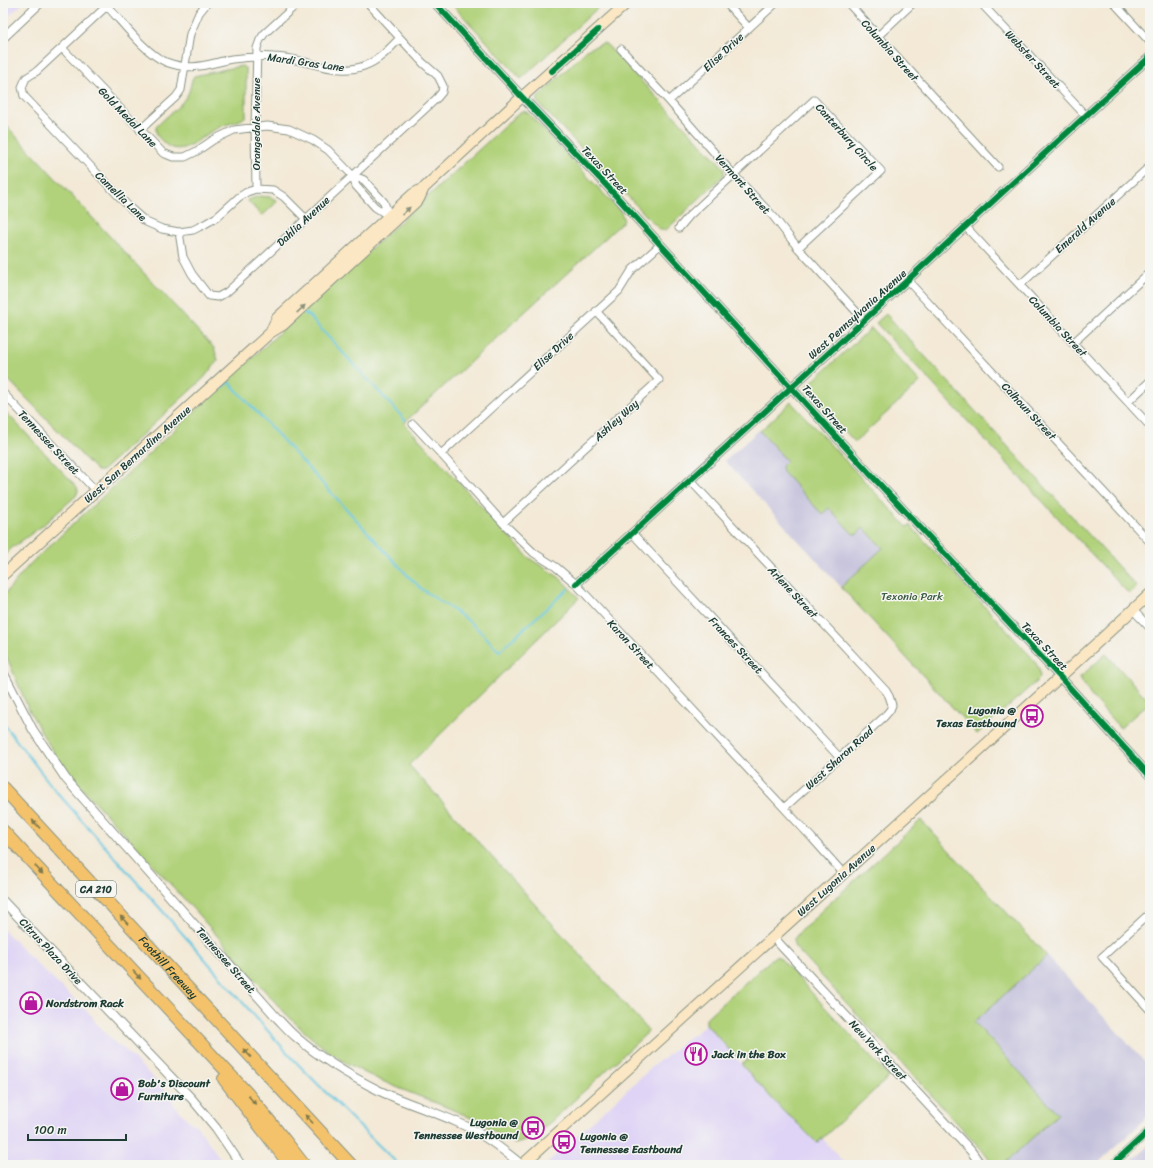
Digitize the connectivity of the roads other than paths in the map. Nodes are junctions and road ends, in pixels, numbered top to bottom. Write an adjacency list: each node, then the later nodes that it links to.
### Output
1 (40, 3): 16 (street)
2 (207, 3): 23 (street)
3 (298, 3): 21 (street, Orangedale Avenue)
4 (368, 3): 17 (street)
5 (435, 3): 24 (street, Texas Street)
6 (627, 3): 24 (main road, West San Bernardino Avenue)
7 (726, 3): 14 (street)
8 (776, 3): 14 (street, Elise Drive)
9 (848, 3): 15 (street, Columbia Street)
10 (913, 3): 15 (street)
11 (981, 3): 26 (street, Webster Street)
12 (1114, 3): 18 (street)
13 (109, 4): 19 (street); 23 (street, Mardi Gras Lane)
14 (749, 28): 25 (street, Elise Drive)
15 (878, 36): 30 (street, Columbia Street)
16 (3, 38)
17 (400, 38): 21 (street, Mardi Gras Lane); 32 (street, Dahlia Avenue)
18 (1150, 42)
19 (62, 48): 28 (street, Gold Medal Lane); 39 (street, Camellia Lane)
20 (621, 49): 25 (street, Vermont Street)
21 (256, 56): 23 (street, Mardi Gras Lane); 27 (street, Orangedale Avenue)
22 (1150, 57): 26 (street, West Pennsylvania Avenue)
23 (185, 67): 28 (street)
24 (522, 97): 33 (main road, West San Bernardino Avenue); 40 (street, Texas Street)
25 (669, 101): 31 (street, Vermont Street)
26 (1086, 116): 37 (street, West Pennsylvania Avenue)
27 (255, 127): 28 (street, Gold Medal Lane); 32 (street, Gold Medal Lane); 34 (street, Orangedale Avenue)
28 (140, 130)
29 (1150, 166): 45 (street, Emerald Avenue)
30 (998, 167)
31 (733, 174): 38 (street); 41 (street, Vermont Street); 41 (street, Canterbury Circle)
32 (352, 175): 35 (street, Gold Medal Lane); 36 (street, Dahlia Avenue)
33 (424, 188): 35 (main road, West San Bernardino Avenue); 42 (main road, West San Bernardino Avenue, one-way to 33)
34 (256, 189): 36 (street); 39 (street, Camellia Lane)
35 (388, 216): 42 (main road); 48 (main road, West San Bernardino Avenue)
36 (306, 219): 39 (street, Dahlia Avenue)
37 (966, 227): 44 (street, West Pennsylvania Avenue); 45 (street, Columbia Street)
38 (679, 228)
39 (179, 232)
40 (660, 244): 46 (street, Elise Drive); 51 (street, Texas Street)
41 (798, 248): 47 (street, Vermont Street)
42 (342, 271): 48 (main road, West San Bernardino Avenue, one-way to 42)
43 (1150, 272): 49 (street)
44 (908, 280): 47 (street, West Pennsylvania Avenue); 61 (street, Calhoun Street)
45 (1020, 285): 49 (street, Columbia Street)
46 (596, 311): 56 (street, Elise Drive); 59 (street, Ashley Way)
47 (864, 320): 51 (street, West Pennsylvania Avenue)
48 (270, 333): 58 (main road, West San Bernardino Avenue)
49 (1073, 343): 53 (street, Columbia Street)
50 (1150, 381): 53 (street)
51 (791, 387): 57 (street, West Pennsylvania Avenue); 68 (street, Texas Street)
52 (3, 392): 58 (street, Tennessee Street)
53 (1128, 402): 55 (street, Columbia Street)
54 (413, 424): 56 (street, Karon Street)
55 (1150, 426)
56 (441, 454): 59 (street, Karon Street)
57 (690, 480): 60 (street, West Pennsylvania Avenue); 69 (street, Arlene Street)
58 (96, 491): 62 (main road, West San Bernardino Avenue)
59 (503, 523): 63 (street, Karon Street)
60 (632, 533): 63 (street, West Pennsylvania Avenue); 70 (street, Frances Street)
61 (1150, 542)
62 (3, 575)
63 (576, 584): 73 (street, Karon Street)
64 (1150, 594): 65 (main road, West Lugonia Avenue)
65 (1133, 610): 66 (street); 68 (main road, West Lugonia Avenue)
66 (1150, 628)
67 (3, 672): 88 (street, Tennessee Street)
68 (1060, 677): 71 (street, Texas Street); 75 (main road, West Lugonia Avenue)
69 (892, 705): 70 (street, West Sharon Road)
70 (840, 758): 73 (street, West Sharon Road)
71 (1150, 776)
72 (3, 788): 82 (highway, Foothill Freeway / CA 210, one-way to 72)
73 (784, 808): 75 (street, Karon Street)
74 (3, 831): 80 (highway, CA 210, one-way to 80)
75 (843, 873): 78 (main road, West Lugonia Avenue)
76 (3, 901): 83 (street, Citrus Plaza Drive)
77 (1150, 913): 79 (street)
78 (773, 937): 88 (main road, West Lugonia Avenue); 89 (street, New York Street)
79 (1150, 1010)
80 (178, 1019): 84 (highway); 85 (highway, one-way to 85)
81 (1150, 1130): 90 (street)
82 (334, 1146): 86 (highway); 87 (highway)
83 (241, 1165)
84 (290, 1165)
85 (304, 1165)
86 (351, 1165)
87 (355, 1165)
88 (522, 1165)
89 (981, 1165)
90 (1112, 1165)

